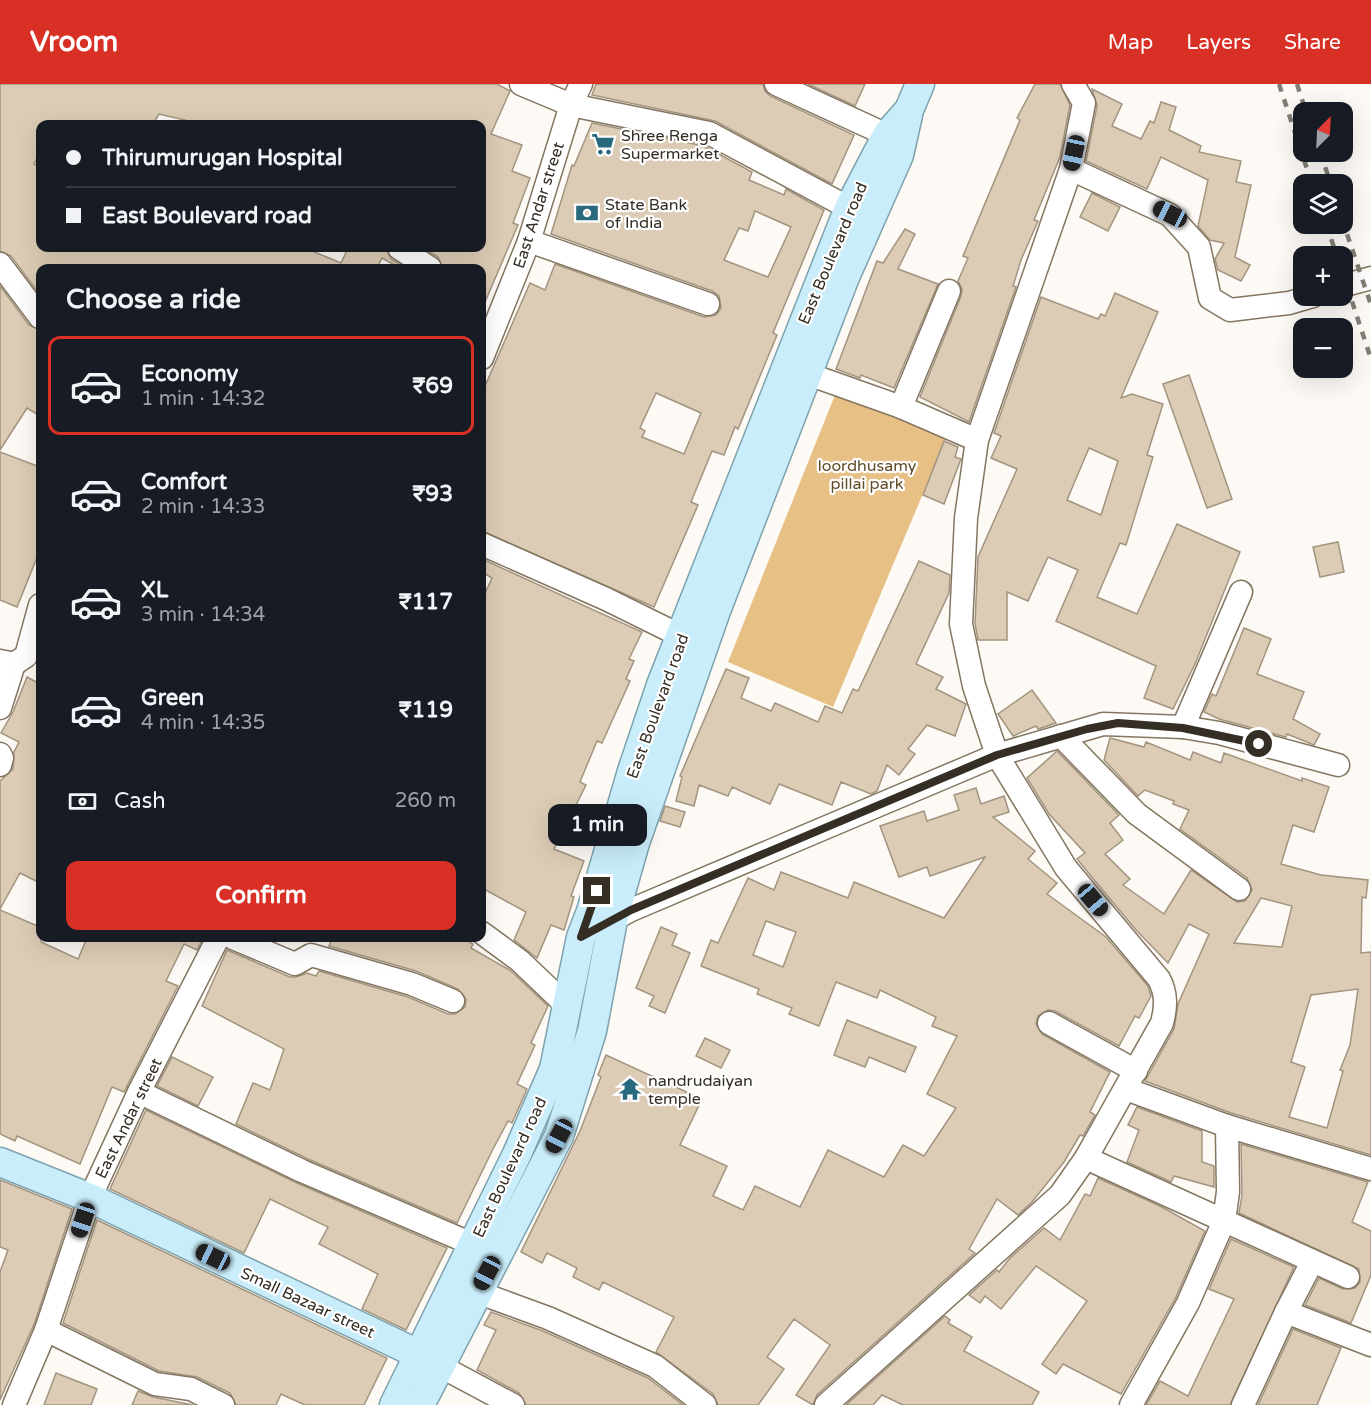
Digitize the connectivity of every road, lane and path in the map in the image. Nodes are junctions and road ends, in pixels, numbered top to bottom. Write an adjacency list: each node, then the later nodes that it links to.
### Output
1 (521, 84): 6 (street)
2 (580, 84): 6 (street, East Andar street)
3 (776, 84): 8 (street)
4 (920, 84): 7 (main road, East Boulevard road)
5 (1073, 84): 9 (street)
6 (571, 105): 10 (street); 11 (street, East Andar street)
7 (909, 110): 8 (main road, East Boulevard road); 23 (main road)
8 (887, 135): 10 (main road, East Boulevard road)
9 (1071, 169): 18 (street); 25 (street)
10 (849, 208): 29 (main road, East Boulevard road)
11 (529, 241): 19 (street); 20 (street, East Andar street)
12 (405, 252): 14 (street)
13 (0, 264): 21 (street)
14 (424, 264)
15 (1371, 278): 16 (street)
16 (1353, 283)
17 (949, 291): 24 (street)
18 (1293, 302)
19 (708, 304)
20 (490, 309): 22 (street, East Andar street)
21 (36, 312)
22 (486, 334)
23 (808, 374): 24 (street); 39 (main road)
24 (901, 407): 25 (street)
25 (977, 440): 35 (street)
26 (486, 546): 29 (street)
27 (1241, 592): 32 (street)
28 (36, 616): 30 (street)
29 (681, 636): 41 (main road, East Boulevard road)
30 (20, 661): 31 (street)
31 (0, 708)
32 (1183, 728): 33 (street); 37 (street)
33 (1061, 736): 35 (street); 38 (street)
34 (0, 754): 36 (street)
35 (997, 755): 39 (street); 47 (street)
36 (0, 765)
37 (1338, 765)
38 (1239, 889)
39 (613, 920): 41 (street); 58 (main road)
40 (486, 936): 45 (street)
41 (581, 937): 45 (main road, East Boulevard road)
42 (216, 942): 48 (street, East Andar street)
43 (243, 942): 44 (street)
44 (453, 1001)
45 (566, 1005): 55 (main road, East Boulevard road)
46 (1049, 1023): 47 (street)
47 (1131, 1080): 49 (street); 50 (street)
48 (139, 1092): 53 (street, East Andar street); 55 (street)
49 (1227, 1126): 52 (street); 54 (street)
50 (1086, 1158): 54 (street); 69 (street)
51 (0, 1162): 53 (main road, Small Bazaar street)
52 (1371, 1169)
53 (90, 1198): 60 (street, East Andar street); 62 (main road, Small Bazaar street)
54 (1224, 1221): 56 (street); 70 (street)
55 (472, 1244): 62 (main road, East Boulevard road)
56 (1312, 1262): 57 (street); 59 (street)
57 (1348, 1277)
58 (477, 1292): 62 (main road); 68 (street)
59 (1286, 1312): 61 (street); 71 (street)
60 (46, 1330): 63 (street, East Andar street); 64 (street)
61 (1371, 1345)
62 (429, 1360): 65 (main road, East Boulevard road); 66 (main road); 67 (street)
63 (11, 1392)
64 (223, 1405)
65 (394, 1405)
66 (420, 1405)
67 (513, 1405)
68 (705, 1405)
69 (826, 1405)
70 (1131, 1405)
71 (1243, 1405)

